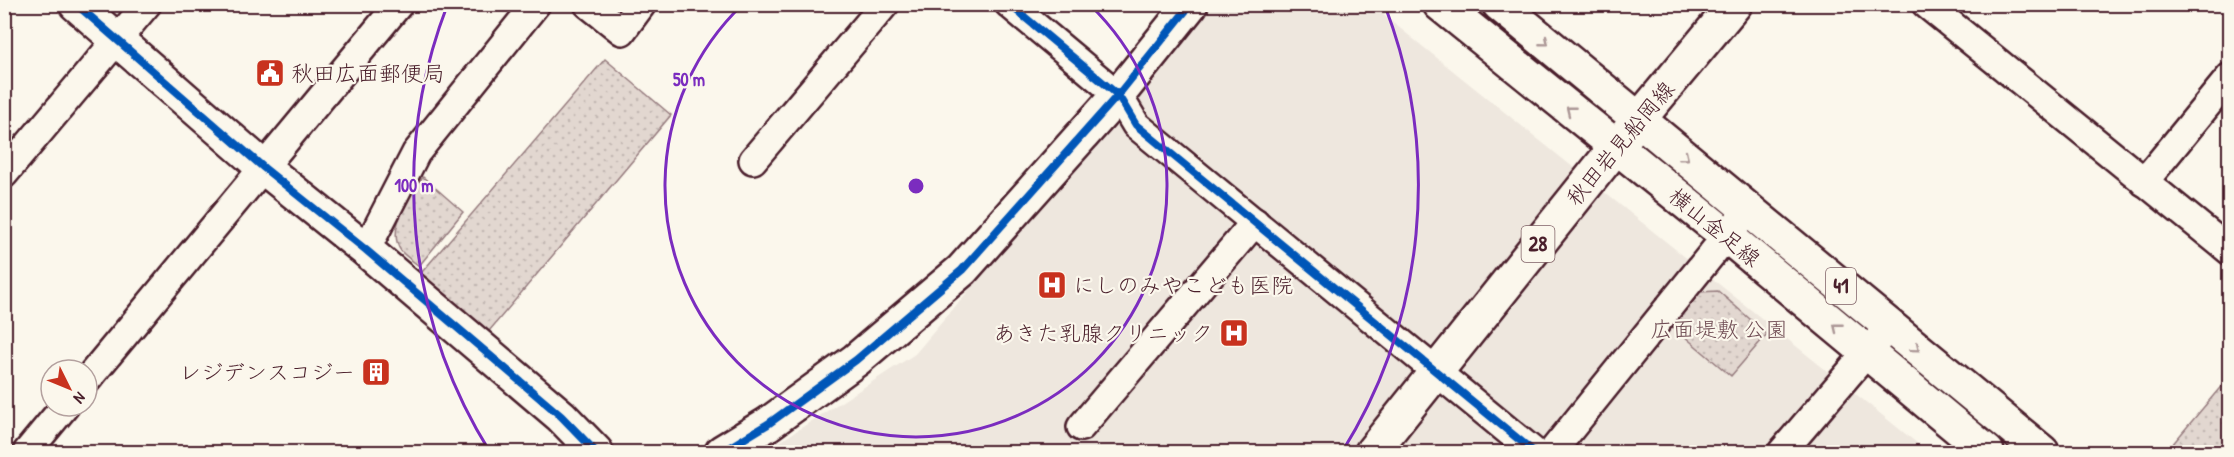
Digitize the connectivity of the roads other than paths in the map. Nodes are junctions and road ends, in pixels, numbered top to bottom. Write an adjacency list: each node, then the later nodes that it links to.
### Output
1 (76, 4): 14 (main road)
2 (147, 4): 14 (street)
3 (399, 4): 20 (street)
4 (536, 4): 26 (street)
5 (588, 4): 6 (street)
6 (642, 4)
7 (885, 4): 19 (street)
8 (1009, 4): 16 (street)
9 (1191, 4): 16 (main road)
10 (1440, 4): 18 (main road, 横山金足線 / 41, one-way to 10)
11 (1499, 4): 17 (main road, 横山金足線 / 41, one-way to 17)
12 (1735, 4): 17 (main road, 秋田岩見船岡線 / 28)
13 (1926, 4): 22 (street)
14 (117, 39): 20 (main road); 21 (street)
15 (2229, 77): 22 (street)
16 (1118, 94): 24 (street); 36 (main road)
17 (1639, 120): 18 (main road, 秋田岩見船岡線 / 28); 23 (main road, 横山金足線 / 41, one-way to 23)
18 (1616, 147): 25 (main road, 横山金足線 / 41); 31 (main road, 秋田岩見船岡線 / 28)
19 (753, 160)
20 (264, 168): 26 (main road); 30 (street)
21 (4, 174)
22 (2144, 182): 27 (street)
23 (1748, 209): 25 (street); 28 (main road, 横山金足線 / 41)
24 (1255, 222): 31 (street); 33 (street)
25 (1727, 236): 29 (main road, 横山金足線 / 41, one-way to 25); 39 (street)
26 (366, 250): 35 (main road)
27 (2229, 251)
28 (1890, 327): 29 (street); 42 (main road, 横山金足線 / 41, one-way to 42)
29 (1867, 351): 40 (street); 41 (main road, 横山金足線 / 41)
30 (99, 366)
31 (1436, 371): 37 (main road, 秋田岩見船岡線 / 28); 38 (street)
32 (55, 418): 34 (street)
33 (1081, 427)
34 (27, 453)
35 (596, 453)
36 (722, 453)
37 (1372, 453)
38 (1534, 453)
39 (1552, 453)
40 (1782, 453)
41 (1987, 453)
42 (2042, 453)

